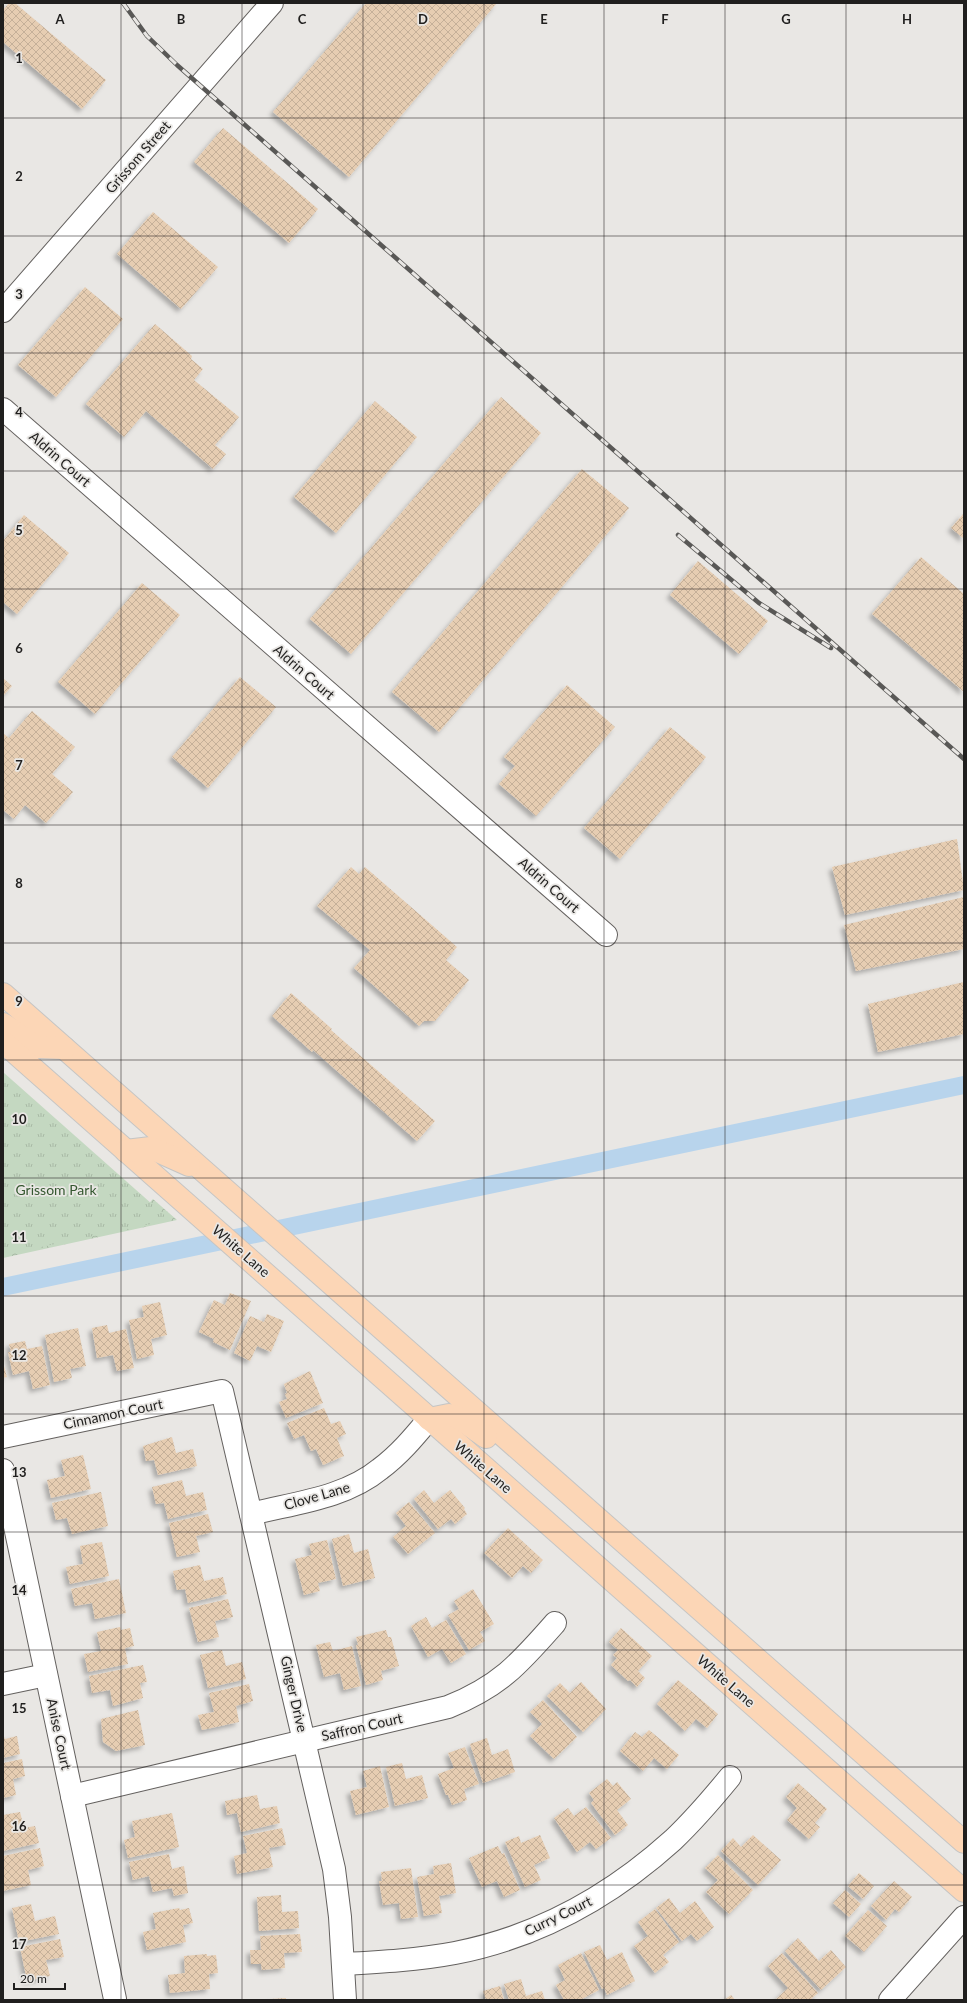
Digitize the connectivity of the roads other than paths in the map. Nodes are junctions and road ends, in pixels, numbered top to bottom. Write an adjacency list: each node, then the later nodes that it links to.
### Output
1 (272, 3): 2 (street, Grissom Street)
2 (3, 312)
3 (3, 409): 4 (street, Aldrin Court)
4 (606, 935)
5 (3, 994): 8 (main road)
6 (3, 1024): 8 (main road)
7 (3, 1042): 9 (main road, White Lane)
8 (64, 1048): 10 (main road)
9 (126, 1151): 10 (main road); 12 (main road, White Lane)
10 (214, 1178): 15 (main road)
11 (222, 1391): 13 (street, Cinnamon Court); 16 (street, Ginger Drive)
12 (430, 1419): 15 (main road); 16 (street, Clove Lane); 24 (main road, White Lane)
13 (3, 1437)
14 (3, 1470): 18 (street, Anise Court)
15 (568, 1493): 23 (main road)
16 (251, 1514): 20 (street, Ginger Drive)
17 (555, 1623): 20 (street, Saffron Court)
18 (46, 1674): 19 (street); 22 (street, Anise Court)
19 (3, 1684)
20 (305, 1741): 22 (street, Saffron Court); 26 (street, Ginger Drive)
21 (730, 1778): 26 (street, Curry Court)
22 (72, 1796): 27 (street, Anise Court)
23 (964, 1842)
24 (964, 1891)
25 (964, 1917): 29 (street)
26 (343, 1964): 28 (street, Ginger Drive)
27 (115, 1999)
28 (345, 2000)
29 (890, 2000)

